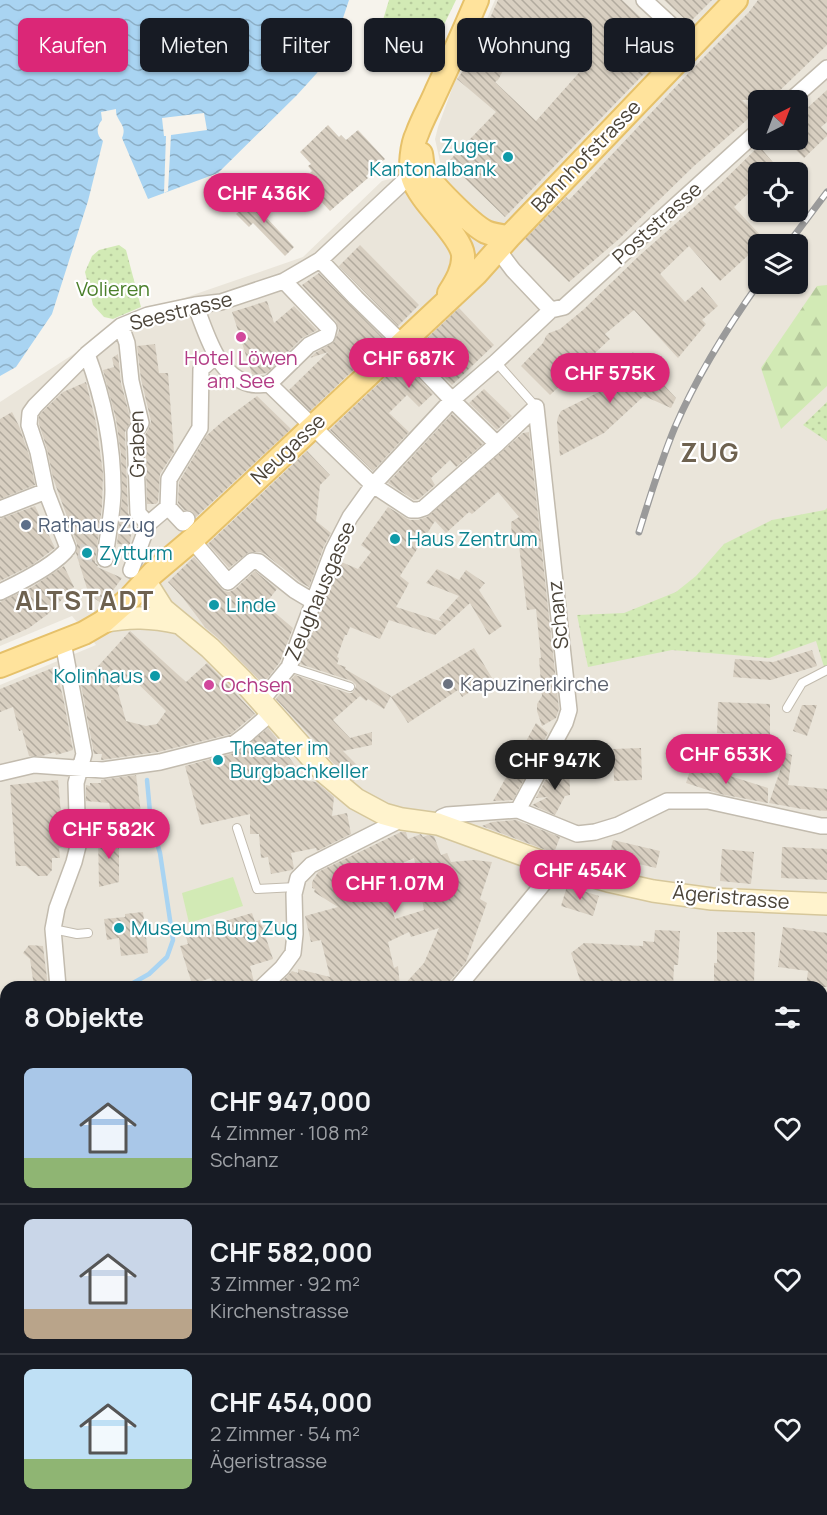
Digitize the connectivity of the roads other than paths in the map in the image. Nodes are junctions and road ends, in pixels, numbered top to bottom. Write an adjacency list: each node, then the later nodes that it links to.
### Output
1 (477, 0): 9 (main road)
2 (644, 0): 4 (street)
3 (736, 0): 5 (main road, Bahnhofstrasse)
4 (664, 18)
5 (695, 43)
6 (827, 68): 8 (street)
7 (667, 72): 12 (main road, Bahnhofstrasse)
8 (802, 90)
9 (428, 111): 11 (main road); 12 (main road)
10 (748, 140): 16 (street, Poststrasse)
11 (412, 178): 13 (street, Seestrasse); 17 (main road)
12 (504, 244): 16 (street); 17 (main road, Bahnhofstrasse)
13 (320, 260): 14 (street, Seestrasse); 19 (street)
14 (284, 281): 15 (street, Seestrasse); 24 (street)
15 (195, 305): 18 (street, Seestrasse); 21 (street)
16 (551, 309): 23 (street, Poststrasse)
17 (437, 311): 19 (main road, Neugasse)
18 (121, 326): 20 (street, Seestrasse); 33 (street, Graben)
19 (402, 343): 27 (main road, Neugasse)
20 (87, 354): 30 (street, Seestrasse); 35 (street)
21 (216, 356): 24 (street); 31 (street)
22 (416, 362): 25 (street)
23 (496, 362): 25 (street, Zeughausgasse); 26 (lane)
24 (269, 384): 27 (street)
25 (452, 400): 28 (street); 29 (street, Zeughausgasse)
26 (536, 407): 28 (street); 49 (street, Schanz)
27 (313, 425): 29 (street); 34 (main road, Neugasse)
28 (497, 444): 29 (street)
29 (373, 485): 37 (street, Zeughausgasse)
30 (46, 491): 32 (street); 36 (street)
31 (168, 507): 33 (street); 34 (street)
32 (0, 509)
33 (148, 524): 35 (street)
34 (189, 530): 35 (main road, Neugasse); 37 (street)
35 (137, 576): 38 (main road, Neugasse); 39 (main road, Ägeristrasse)
36 (0, 592)
37 (314, 602): 42 (street, Zeughausgasse)
38 (103, 622): 39 (main road); 40 (main road, Neugasse)
39 (179, 623): 45 (main road, Ägeristrasse)
40 (63, 642): 41 (main road, Neugasse); 47 (street)
41 (0, 666)
42 (289, 667): 44 (lane); 45 (street, Zeughausgasse)
43 (827, 670): 46 (lane)
44 (350, 687)
45 (266, 707): 47 (street, Zeughausgasse); 50 (main road, Ägeristrasse)
46 (787, 708)
47 (79, 768): 48 (street, Zeughausgasse); 57 (street)
48 (0, 773)
49 (518, 810): 51 (street); 52 (street)
50 (402, 819): 51 (main road, Ägeristrasse); 55 (street)
51 (438, 824): 54 (main road, Ägeristrasse)
52 (827, 826)
53 (237, 828): 55 (lane)
54 (551, 865): 56 (main road, Ägeristrasse); 61 (street)
55 (296, 887): 60 (street)
56 (827, 904)
57 (59, 930): 58 (lane); 59 (street)
58 (88, 933)
59 (58, 981)
60 (268, 981)
61 (463, 981)

